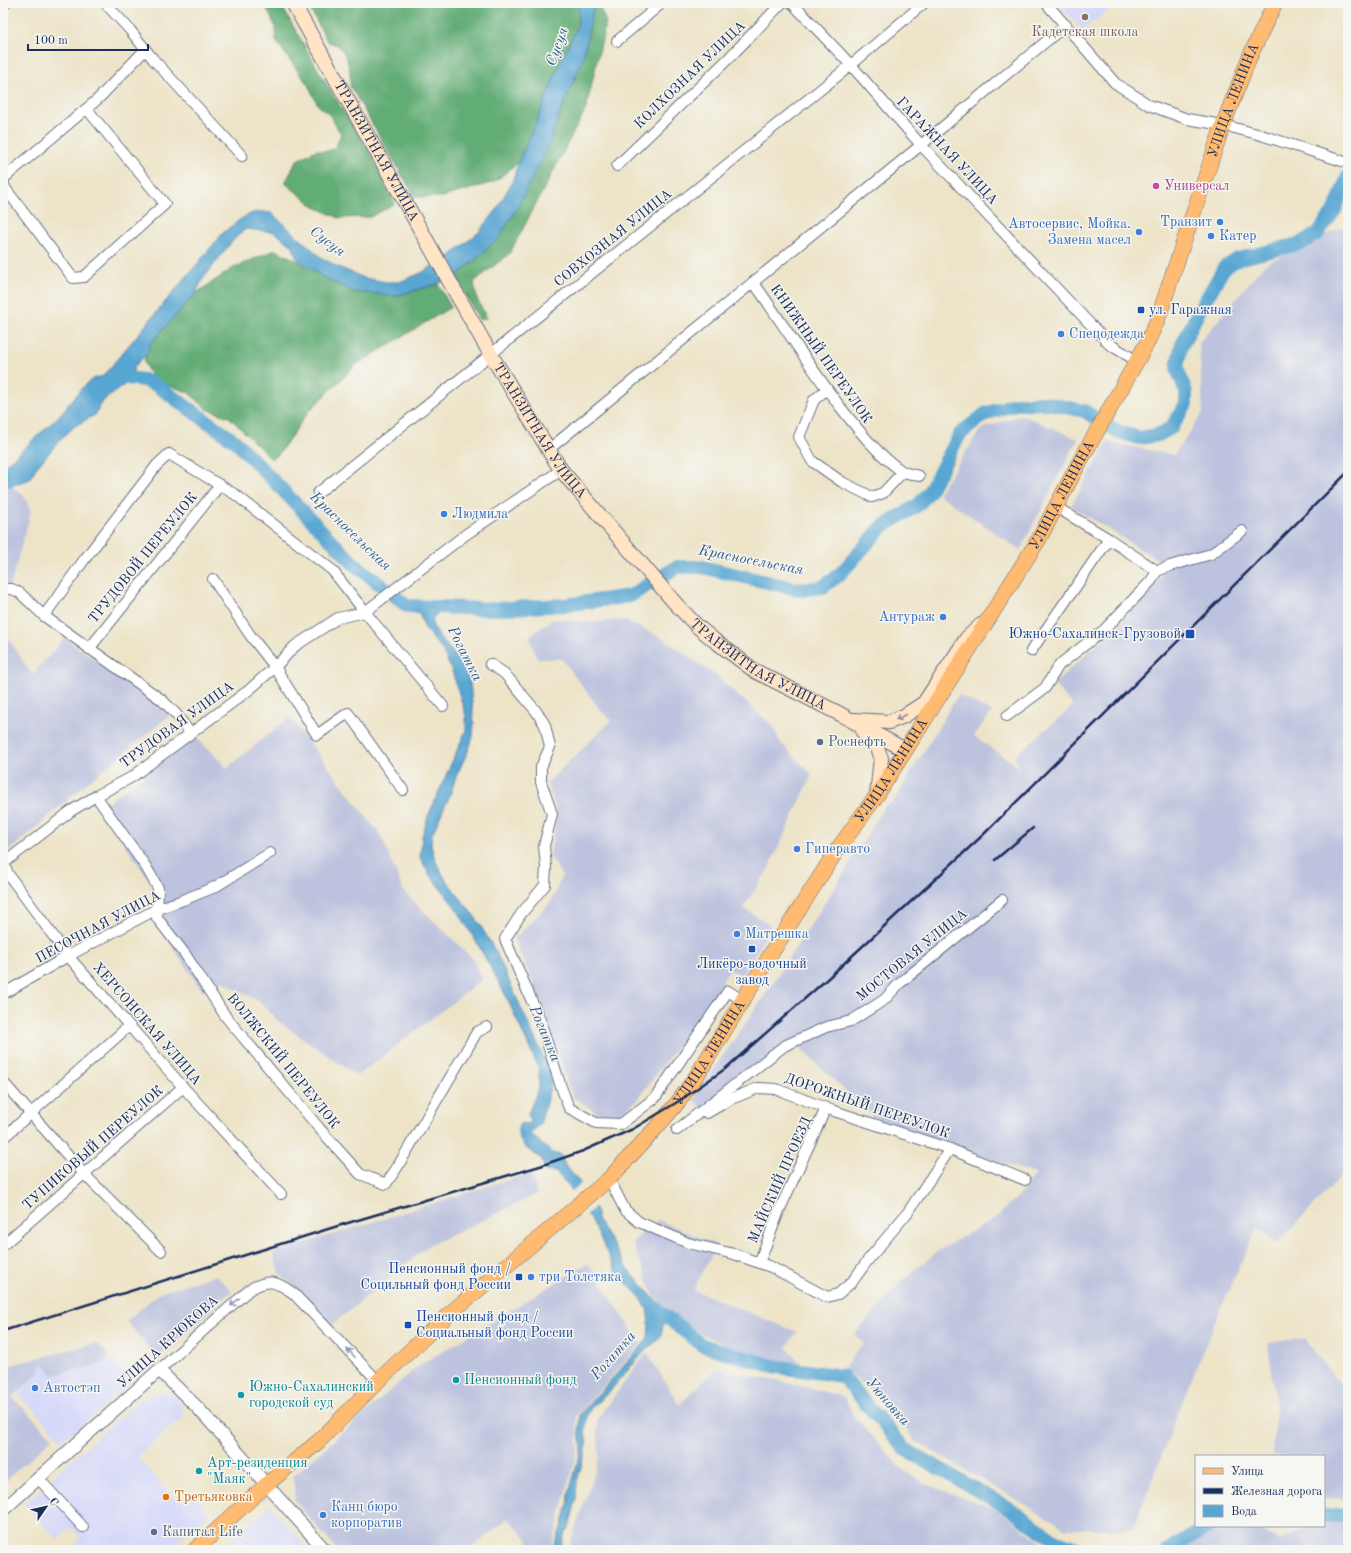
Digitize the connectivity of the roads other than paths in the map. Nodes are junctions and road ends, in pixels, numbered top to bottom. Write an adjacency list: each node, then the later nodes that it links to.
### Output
1 (6, 3): 10 (street)
2 (105, 3): 13 (street)
3 (293, 3): 23 (main road, ТРАНЗИТНАЯ УЛИЦА)
4 (662, 3): 12 (street)
5 (782, 3): 20 (street, КОЛХОЗНАЯ УЛИЦА)
6 (792, 3): 14 (street, ГАРАЖНАЯ УЛИЦА)
7 (924, 3): 14 (street, СОВХОЗНАЯ УЛИЦА)
8 (1046, 3): 11 (street)
9 (1275, 3): 16 (main road, УЛИЦА ЛЕНИНА)
10 (3, 5)
11 (1066, 25): 16 (street); 17 (street)
12 (618, 41)
13 (146, 50): 15 (street); 18 (street)
14 (851, 65): 17 (street, ГАРАЖНАЯ УЛИЦА); 23 (street, СОВХОЗНАЯ УЛИЦА)
15 (87, 108): 21 (street); 21 (street)
16 (1222, 126): 19 (street); 24 (main road, УЛИЦА ЛЕНИНА)
17 (921, 145): 22 (street); 24 (street, ГАРАЖНАЯ УЛИЦА)
18 (242, 156)
19 (1342, 161)
20 (617, 166)
21 (3, 179)
22 (752, 283): 25 (street, КНИЖНЫЙ ПЕРЕУЛОК); 26 (street)
23 (491, 355): 26 (main road, ТРАНЗИТНАЯ УЛИЦА); 31 (street, СОВХОЗНАЯ УЛИЦА)
24 (1137, 361): 32 (main road, УЛИЦА ЛЕНИНА)
25 (827, 389): 28 (street, КНИЖНЫЙ ПЕРЕУЛОК); 28 (street)
26 (548, 450): 27 (main road, ТРАНЗИТНАЯ УЛИЦА)
27 (561, 470): 38 (street); 47 (main road, ТРАНЗИТНАЯ УЛИЦА)
28 (903, 472): 29 (street)
29 (919, 476)
30 (220, 485): 38 (street); 39 (street); 41 (street, ТРУДОВОЙ ПЕРЕУЛОК)
31 (318, 493)
32 (1056, 507): 34 (street); 40 (main road, УЛИЦА ЛЕНИНА)
33 (1242, 531): 35 (street)
34 (1109, 539): 35 (street); 42 (street)
35 (1157, 571): 46 (street)
36 (213, 579): 44 (street)
37 (3, 589): 39 (street)
38 (365, 612): 44 (street, ТРУДОВАЯ УЛИЦА); 45 (street)
39 (44, 616): 41 (street)
40 (990, 616): 47 (main road, one-way to 47); 49 (main road, УЛИЦА ЛЕНИНА)
41 (89, 648): 48 (street)
42 (1031, 651)
43 (490, 664): 59 (street)
44 (275, 667): 48 (street, ТРУДОВАЯ УЛИЦА); 50 (street)
45 (444, 706)
46 (1007, 716)
47 (849, 720): 49 (main road, ТРАНЗИТНАЯ УЛИЦА); 51 (main road)
48 (190, 733): 52 (street, ТРУДОВАЯ УЛИЦА)
49 (905, 750): 51 (main road, УЛИЦА ЛЕНИНА)
50 (403, 790)
51 (877, 794): 59 (main road, УЛИЦА ЛЕНИНА)
52 (96, 796): 54 (street, ТРУДОВАЯ УЛИЦА); 56 (street, ВОЛЖСКИЙ ПЕРЕУЛОК)
53 (270, 852): 56 (street, ПЕСОЧНАЯ УЛИЦА)
54 (4, 864): 57 (street, ХЕРСОНСКАЯ УЛИЦА)
55 (1002, 900): 67 (street, МОСТОВАЯ УЛИЦА)
56 (157, 909): 57 (street, ПЕСОЧНАЯ УЛИЦА); 61 (street, ВОЛЖСКИЙ ПЕРЕУЛОК)
57 (68, 956): 58 (street, ПЕСОЧНАЯ УЛИЦА); 60 (street, ХЕРСОНСКАЯ УЛИЦА)
58 (3, 994)
59 (742, 1000): 66 (main road, УЛИЦА ЛЕНИНА)
60 (129, 1026): 63 (street, ХЕРСОНСКАЯ УЛИЦА); 65 (street)
61 (487, 1027)
62 (3, 1082): 65 (street)
63 (183, 1087): 70 (street, ТУПИКОВЫЙ ПЕРЕУЛОК); 73 (street, ХЕРСОНСКАЯ УЛИЦА)
64 (826, 1108): 67 (street, ДОРОЖНЫЙ ПЕРЕУЛОК); 69 (street, ДОРОЖНЫЙ ПЕРЕУЛОК); 76 (street, МАЙСКИЙ ПРОЕЗД)
65 (30, 1113): 68 (street); 70 (street)
66 (656, 1128): 67 (street); 72 (main road, УЛИЦА ЛЕНИНА)
67 (676, 1130)
68 (3, 1138)
69 (950, 1150): 71 (street, ДОРОЖНЫЙ ПЕРЕУЛОК); 76 (street)
70 (84, 1174): 74 (street, ТУПИКОВЫЙ ПЕРЕУЛОК); 75 (street)
71 (1025, 1180)
72 (605, 1182): 76 (street); 78 (main road, УЛИЦА ЛЕНИНА)
73 (280, 1194)
74 (3, 1245)
75 (161, 1251)
76 (759, 1263)
77 (159, 1370): 78 (street, УЛИЦА КРЮКОВА, one-way to 77); 79 (street, УЛИЦА КРЮКОВА); 80 (street)
78 (378, 1381): 80 (main road, УЛИЦА ЛЕНИНА)
79 (38, 1478): 81 (street, УЛИЦА КРЮКОВА); 82 (street)
80 (267, 1484): 83 (main road, УЛИЦА ЛЕНИНА); 84 (street)
81 (3, 1510)
82 (83, 1527)
83 (195, 1550)
84 (325, 1550)

